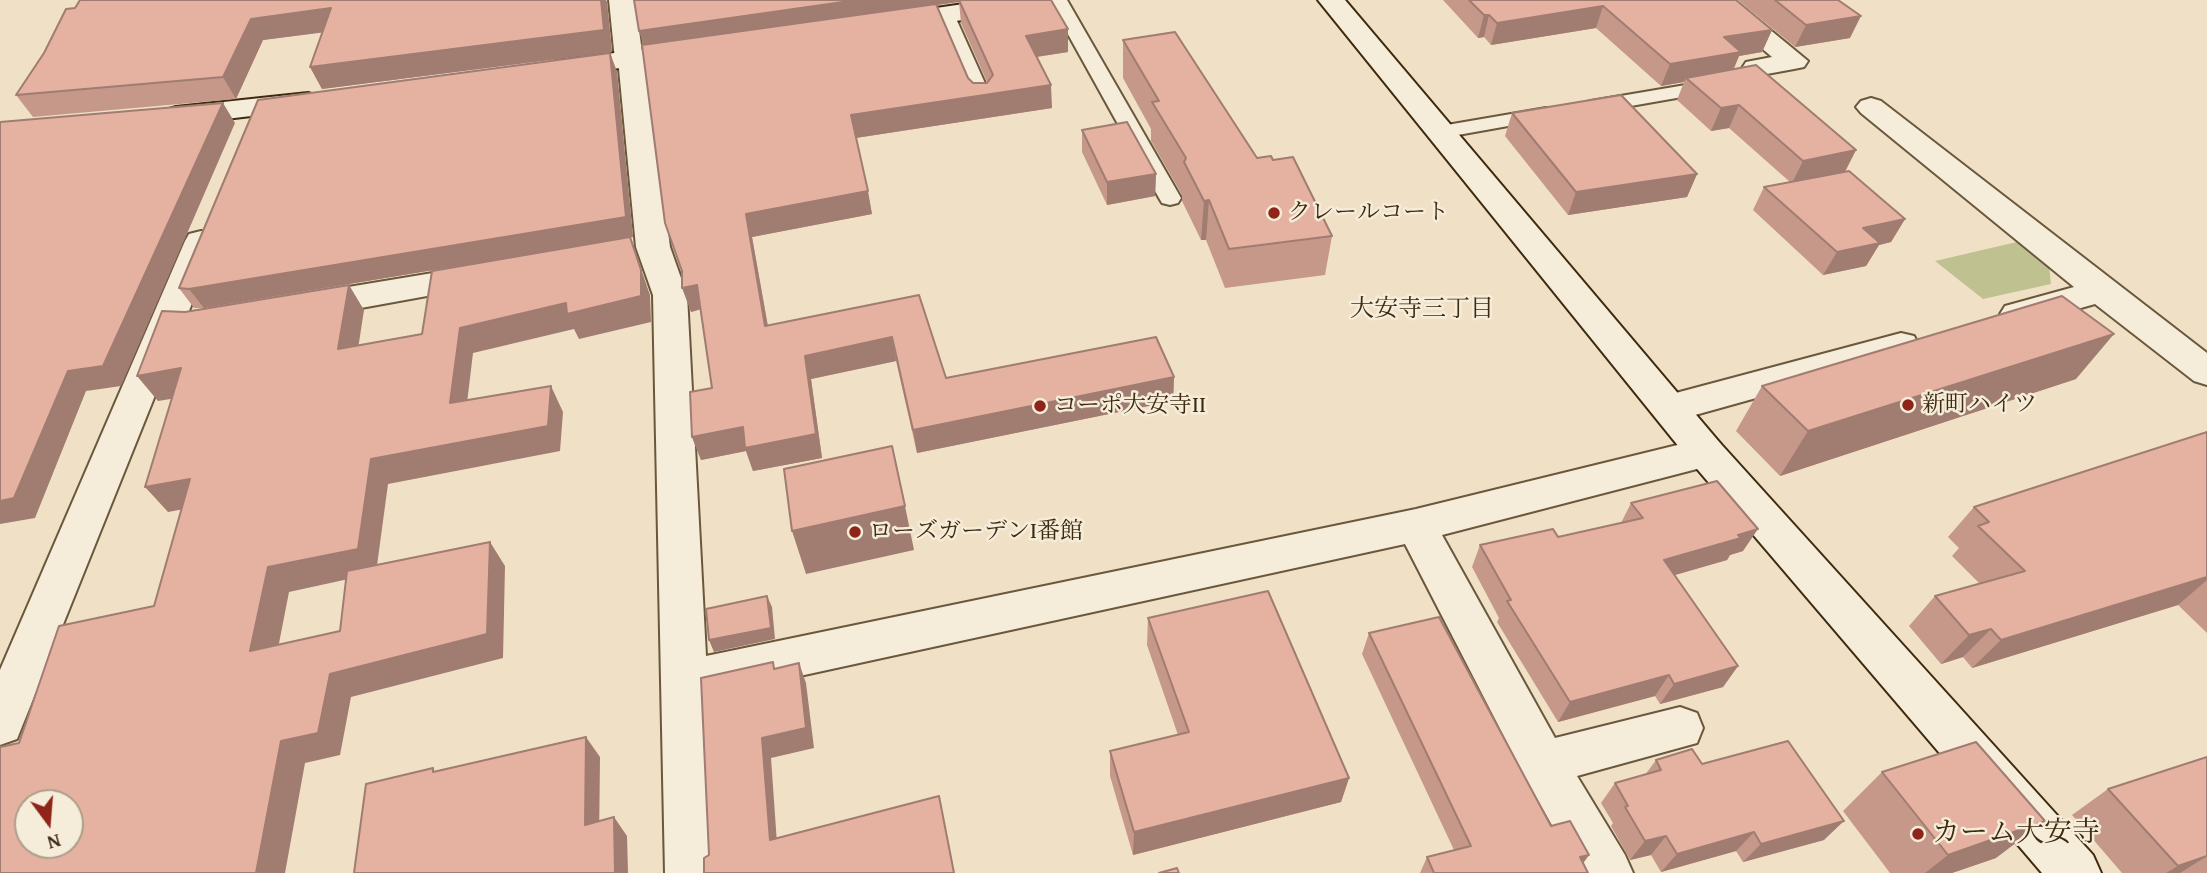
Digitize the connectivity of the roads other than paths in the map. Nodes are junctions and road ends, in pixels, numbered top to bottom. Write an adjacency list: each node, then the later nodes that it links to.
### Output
1 (622, 0): 9 (street)
2 (1044, 0): 6 (street)
3 (1058, 0): 19 (lane)
4 (1331, 0): 17 (street)
5 (1718, 0): 11 (street)
6 (945, 14): 7 (street); 13 (lane)
7 (868, 26)
8 (724, 46): 9 (street)
9 (629, 60): 10 (street); 30 (street)
10 (532, 72)
11 (1747, 75): 17 (lane)
12 (339, 98): 15 (street)
13 (982, 99)
14 (1871, 107): 22 (street)
15 (256, 108): 16 (street); 18 (street)
16 (150, 118)
17 (1441, 132): 27 (street)
18 (241, 146)
19 (1170, 198)
20 (215, 209): 31 (street)
21 (515, 271): 23 (street)
22 (2101, 291): 24 (street); 26 (street)
23 (271, 311)
24 (1980, 324)
25 (1939, 335): 27 (street)
26 (2207, 372)
27 (1670, 408): 28 (street)
28 (1706, 453): 29 (street); 36 (street)
29 (1416, 525): 30 (street); 33 (street)
30 (683, 681): 34 (street)
31 (0, 724)
32 (1680, 728): 33 (street)
33 (1543, 763): 35 (street)
34 (691, 873)
35 (1608, 873)
36 (2076, 873)

